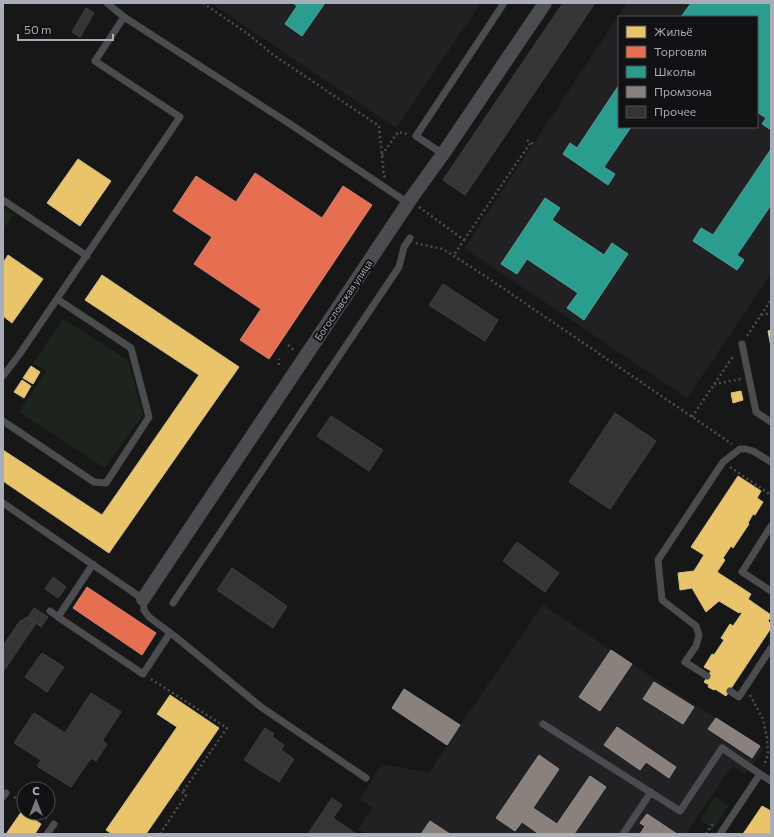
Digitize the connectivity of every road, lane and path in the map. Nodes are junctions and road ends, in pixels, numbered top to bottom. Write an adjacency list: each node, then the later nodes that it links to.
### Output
1 (107, 3): 5 (lane)
2 (203, 3): 9 (path)
3 (504, 3): 6 (lane)
4 (545, 3): 8 (street, Богословская улица)
5 (124, 17): 12 (lane); 16 (lane)
6 (416, 136): 8 (lane); 9 (path)
7 (527, 140): 14 (path)
8 (443, 154): 12 (street, Богословская улица)
9 (382, 155): 10 (path)
10 (391, 180)
11 (3, 200): 16 (lane)
12 (412, 204): 14 (path); 38 (street, Богословская улица)
13 (410, 238): 15 (path); 39 (lane)
14 (464, 240): 15 (path)
15 (454, 255): 27 (path)
16 (87, 256): 17 (lane)
17 (57, 299): 24 (lane); 28 (lane)
18 (771, 300): 20 (path)
19 (771, 313): 20 (path)
20 (761, 315): 21 (path)
21 (742, 344): 25 (lane); 26 (path)
22 (279, 358): 23 (path)
23 (279, 365)
24 (3, 376)
25 (749, 378): 26 (path); 29 (lane)
26 (714, 384): 27 (path)
27 (692, 417): 30 (path)
28 (3, 421)
29 (771, 422)
30 (740, 449): 31 (lane); 32 (lane)
31 (723, 462): 33 (path); 45 (lane)
32 (771, 462)
33 (771, 495)
34 (3, 503): 36 (lane)
35 (771, 526): 37 (lane)
36 (93, 564): 38 (lane); 41 (lane)
37 (771, 591)
38 (143, 599): 42 (lane)
39 (173, 603)
40 (50, 611): 41 (lane)
41 (58, 617): 44 (lane)
42 (170, 633): 44 (lane); 51 (lane)
43 (771, 648): 46 (lane)
44 (143, 674): 55 (path)
45 (707, 676)
46 (745, 686): 47 (lane); 49 (path)
47 (730, 691)
48 (543, 724): 54 (lane)
49 (764, 765)
50 (760, 774): 52 (lane); 54 (lane); 60 (lane)
51 (366, 778)
52 (771, 781)
53 (177, 789): 55 (path)
54 (651, 792): 59 (lane)
55 (182, 793): 58 (path)
56 (54, 824): 57 (lane)
57 (47, 834)
58 (160, 834)
59 (623, 834)
60 (720, 834)

